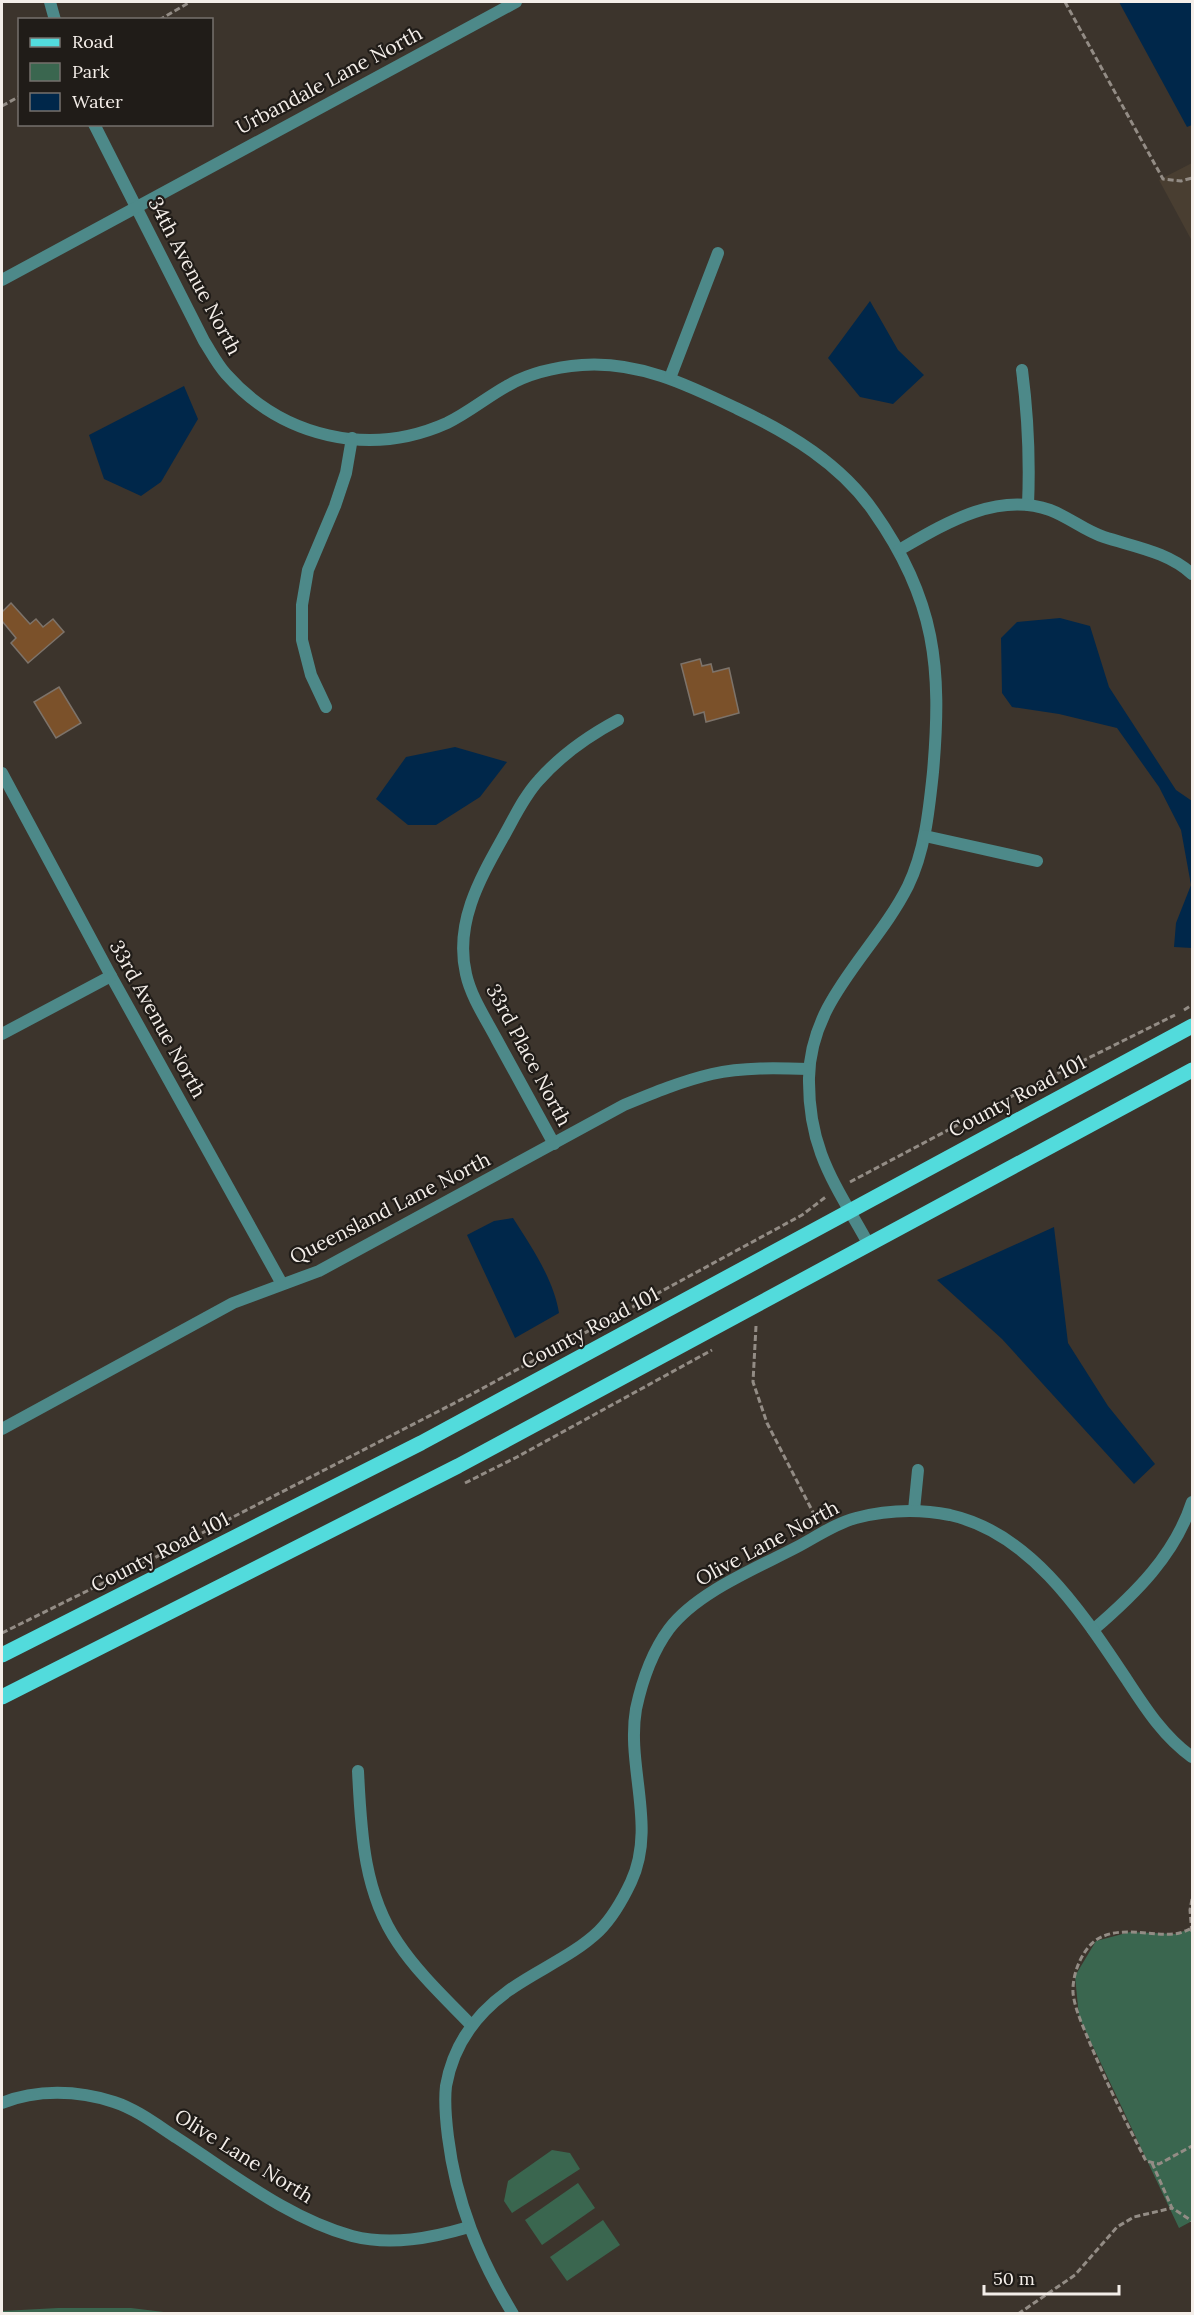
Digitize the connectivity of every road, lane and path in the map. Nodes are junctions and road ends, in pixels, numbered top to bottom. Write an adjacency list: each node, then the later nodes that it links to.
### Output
1 (50, 2): 5 (street)
2 (190, 2): 6 (path)
3 (516, 2): 11 (street, Urbandale Lane North)
4 (1065, 2): 10 (path)
5 (54, 18)
6 (162, 18)
7 (18, 97): 8 (path)
8 (2, 106)
9 (95, 126): 11 (street, 34th Avenue North)
10 (1192, 178)
11 (136, 207): 13 (street, Urbandale Lane North); 16 (street, 34th Avenue North)
12 (718, 253): 15 (street)
13 (2, 280)
14 (1022, 370): 17 (street)
15 (670, 378): 16 (street, 34th Avenue North); 18 (street, 34th Avenue North)
16 (352, 438): 20 (street)
17 (1028, 506): 18 (street); 19 (street)
18 (899, 550): 23 (street, 34th Avenue North)
19 (1192, 574)
20 (326, 707)
21 (618, 720): 31 (street, 33rd Place North)
22 (2, 773): 25 (street, 33rd Avenue North)
23 (925, 836): 24 (street); 29 (street, 34th Avenue North)
24 (1037, 861)
25 (111, 976): 28 (street); 35 (street, 33rd Avenue North)
26 (1192, 1005): 32 (path)
27 (1192, 1026): 33 (main road, County Road 101)
28 (2, 1034)
29 (809, 1069): 31 (street, Queensland Lane North); 32 (street, 34th Avenue North)
30 (1192, 1070): 34 (main road)
31 (554, 1144): 35 (street, Queensland Lane North)
32 (836, 1190): 33 (street, 34th Avenue North); 42 (path)
33 (850, 1211): 34 (street, 34th Avenue North); 46 (main road, County Road 101)
34 (869, 1245): 47 (main road)
35 (282, 1284): 37 (street, Queensland Lane North)
36 (756, 1326): 41 (path)
37 (2, 1429)
38 (918, 1470): 40 (street)
39 (1192, 1502): 44 (street)
40 (914, 1510): 41 (street, Olive Lane North); 44 (street, Olive Lane North)
41 (824, 1532): 53 (street, Olive Lane North)
42 (201, 1534)
43 (170, 1550): 45 (path)
44 (1093, 1630): 48 (street, Olive Lane North)
45 (2, 1633)
46 (2, 1655)
47 (2, 1696)
48 (1192, 1757)
49 (358, 1771): 53 (street)
50 (1192, 1899): 51 (path)
51 (1191, 1929): 52 (path); 56 (path)
52 (1192, 1934)
53 (471, 2025): 59 (street, Olive Lane North)
54 (2, 2103): 59 (street, Olive Lane North)
55 (1192, 2146): 56 (path)
56 (1152, 2163): 57 (path)
57 (1172, 2208): 58 (path); 61 (path)
58 (1192, 2221)
59 (469, 2227): 60 (street, Olive Lane North)
60 (513, 2313)
61 (1017, 2313)

